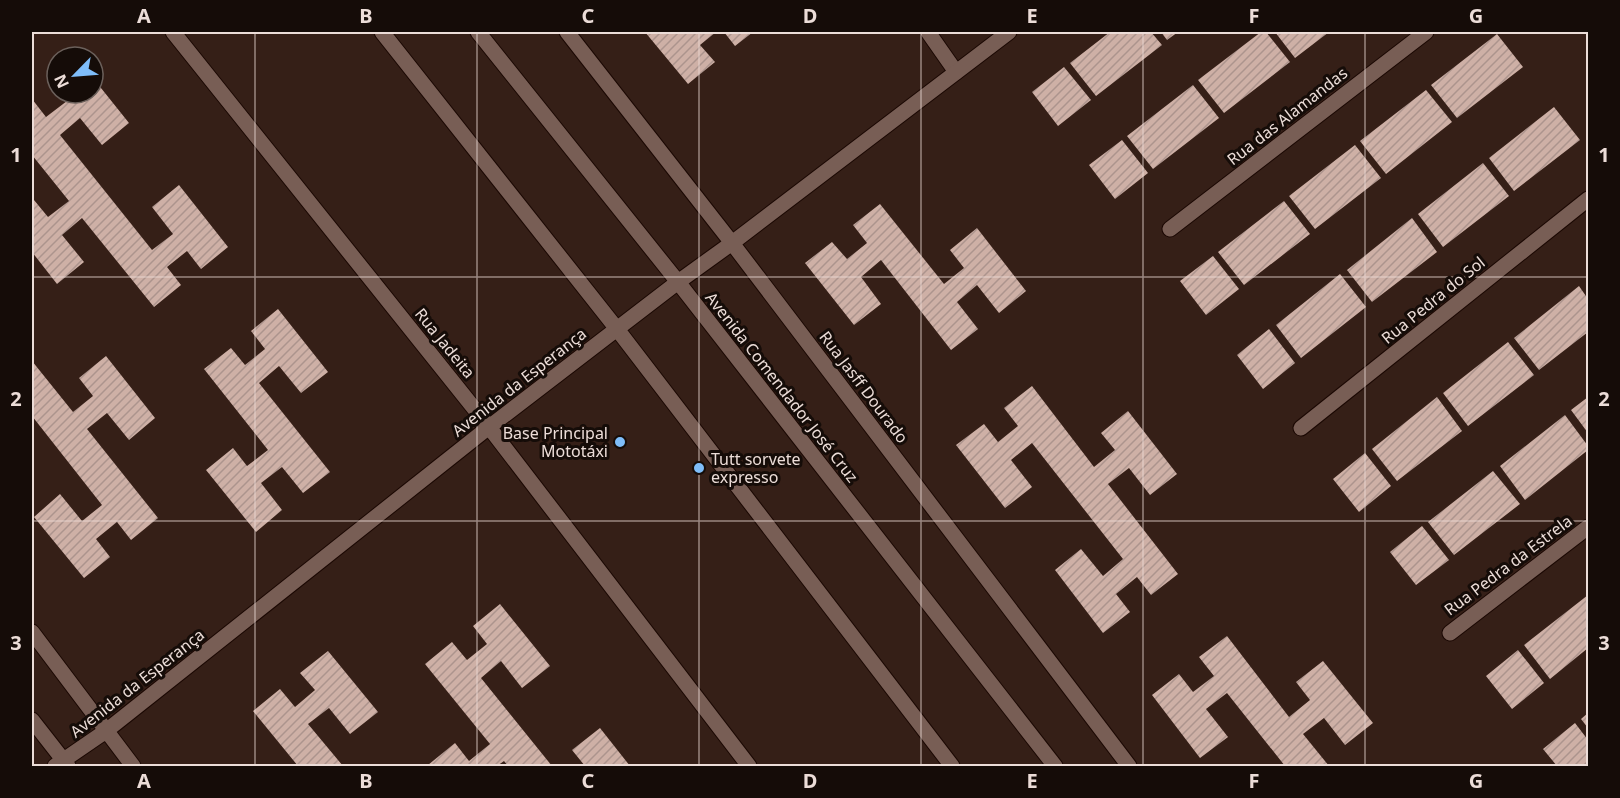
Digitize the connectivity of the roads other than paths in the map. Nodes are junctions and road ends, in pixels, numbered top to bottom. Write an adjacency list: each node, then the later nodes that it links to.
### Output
1 (173, 32): 14 (street, Rua Jadeita)
2 (382, 32): 13 (street)
3 (478, 32): 12 (street, Avenida Comendador José Cruz)
4 (567, 32): 11 (street, Rua Jasff Dourado)
5 (928, 32): 8 (street)
6 (1009, 32): 8 (street, Avenida da Esperança)
7 (1426, 32): 10 (street, Rua das Alamandas)
8 (956, 72): 11 (street, Avenida da Esperança)
9 (1588, 199): 15 (street, Rua Pedra do Sol)
10 (1170, 229)
11 (732, 243): 12 (street, Avenida da Esperança); 26 (street, Rua Jasff Dourado)
12 (678, 282): 13 (street, Avenida da Esperança); 25 (street, Avenida Comendador José Cruz)
13 (617, 329): 14 (street, Avenida da Esperança); 24 (street)
14 (489, 428): 20 (street, Avenida da Esperança); 23 (street, Rua Jadeita)
15 (1301, 428)
16 (1588, 527): 18 (street, Rua Pedra da Estrela)
17 (32, 632): 20 (street)
18 (1450, 633)
19 (32, 720): 21 (street)
20 (106, 731): 21 (street, Avenida da Esperança); 22 (street)
21 (63, 765)
22 (133, 766)
23 (749, 766)
24 (952, 766)
25 (1055, 766)
26 (1129, 766)

